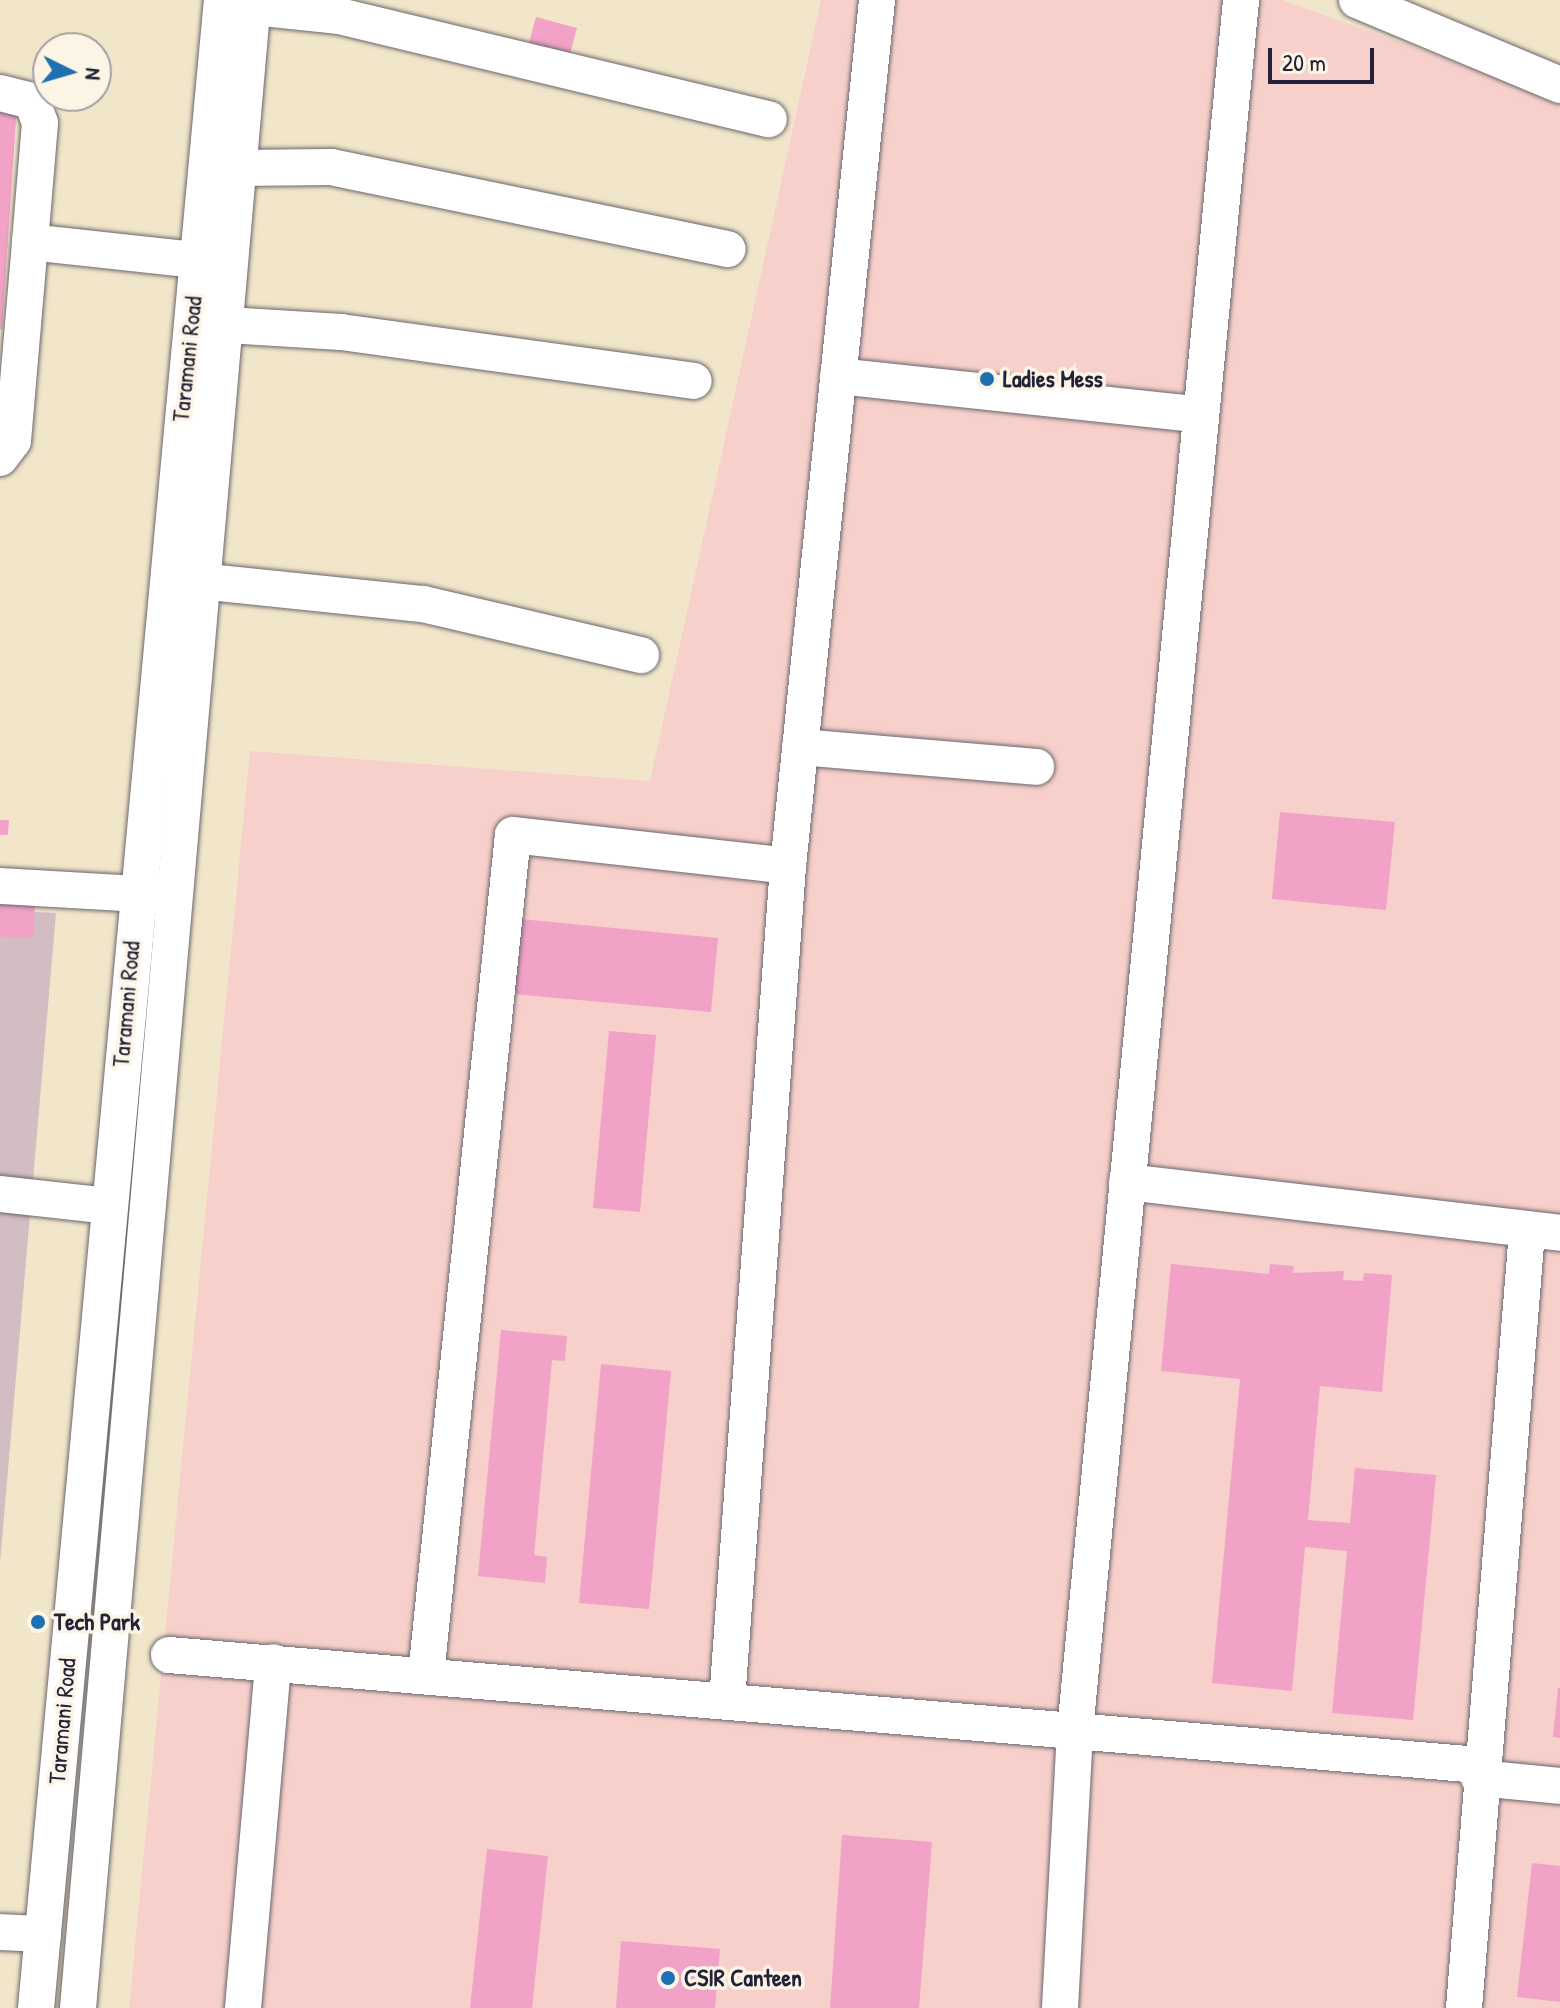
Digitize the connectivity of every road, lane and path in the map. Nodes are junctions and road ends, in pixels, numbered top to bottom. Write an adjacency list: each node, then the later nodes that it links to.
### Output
1 (877, 0): 13 (street)
2 (1241, 0): 15 (street)
3 (1357, 0): 5 (street)
4 (242, 2): 7 (street); 8 (street, Taramani Road); 11 (street, Taramani Road)
5 (1560, 85)
6 (0, 93): 9 (street)
7 (769, 119)
8 (236, 168): 10 (street); 12 (street, Taramani Road)
9 (30, 242): 11 (street); 16 (street)
10 (728, 249)
11 (197, 260): 23 (street, Taramani Road)
12 (227, 325): 14 (street); 17 (street, Taramani Road)
13 (838, 376): 15 (street); 19 (street)
14 (694, 381)
15 (1201, 415): 25 (street)
16 (0, 458)
17 (199, 581): 18 (street); 24 (street, Taramani Road)
18 (641, 655)
19 (800, 747): 20 (street); 21 (street)
20 (1036, 767)
21 (788, 866): 31 (street); 32 (street)
22 (0, 886): 23 (street)
23 (134, 895): 24 (street); 27 (street, Taramani Road)
24 (175, 895): 39 (street, Taramani Road)
25 (1127, 1182): 28 (street); 33 (street)
26 (0, 1194): 27 (street)
27 (108, 1206): 37 (street, Taramani Road)
28 (1544, 1232): 34 (street)
29 (169, 1655): 30 (street)
30 (273, 1662): 31 (street); 40 (street)
31 (426, 1675): 32 (street)
32 (727, 1701): 33 (street)
33 (1075, 1731): 34 (street); 41 (street)
34 (1480, 1772): 35 (street); 42 (street)
35 (1560, 1786)
36 (0, 1932): 37 (street)
37 (43, 1934): 38 (street, Taramani Road)
38 (36, 2008)
39 (78, 2008)
40 (243, 2008)
41 (1060, 2008)
42 (1464, 2008)

